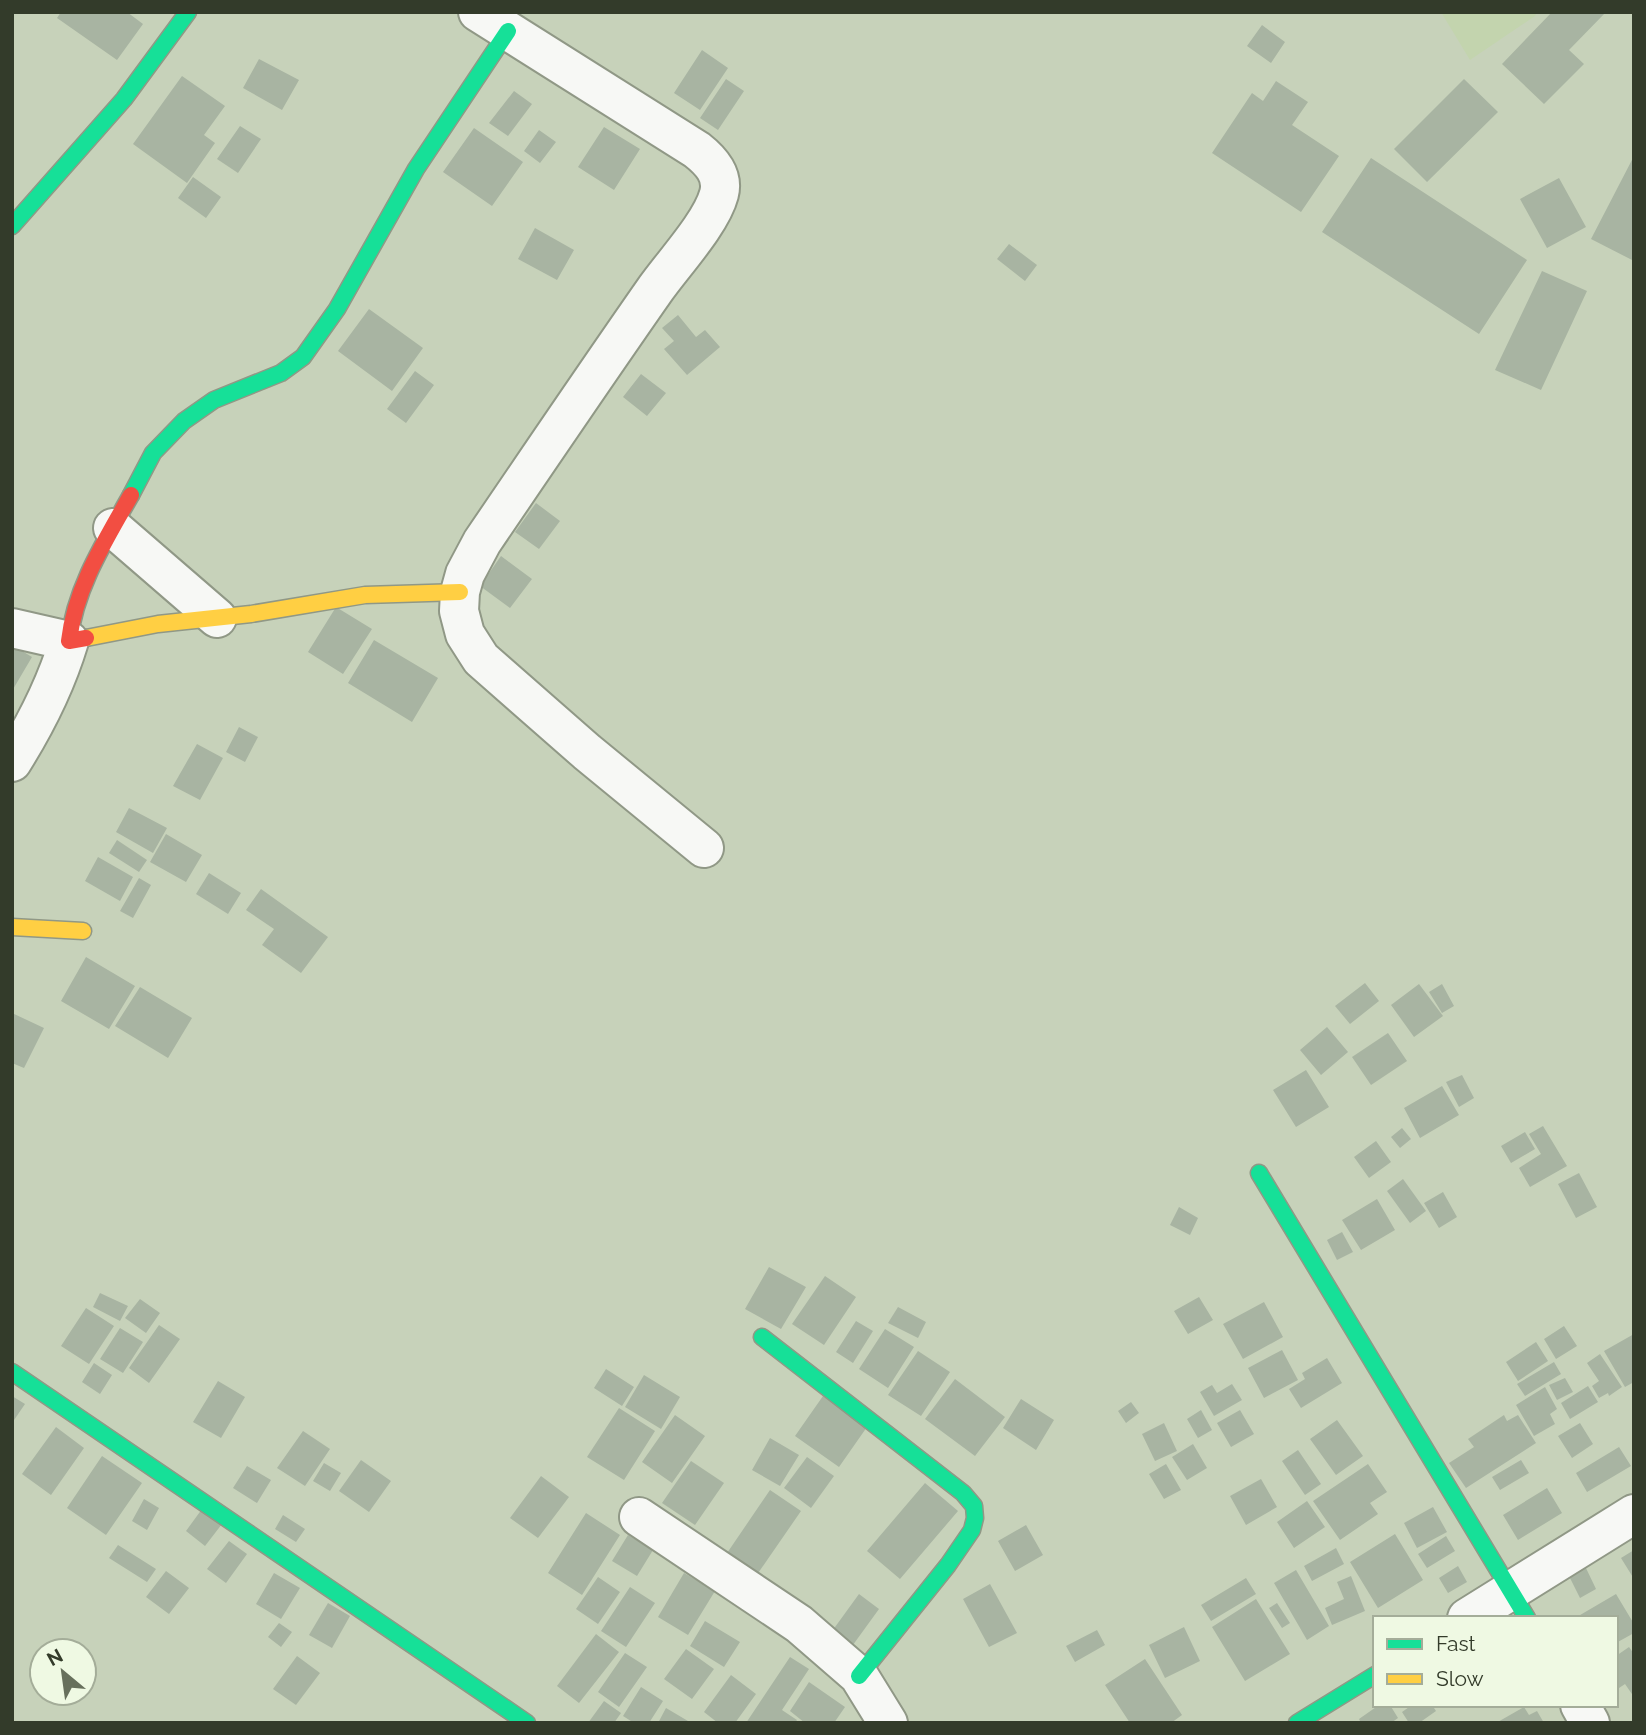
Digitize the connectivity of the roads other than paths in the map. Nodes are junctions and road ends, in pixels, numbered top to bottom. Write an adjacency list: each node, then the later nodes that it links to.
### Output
1 (188, 12): 3 (street)
2 (493, 22): 4 (street); 5 (street)
3 (12, 226)
4 (113, 528): 6 (street); 8 (street)
5 (460, 592): 6 (street); 10 (street)
6 (217, 618): 8 (street)
7 (12, 628): 8 (street)
8 (69, 641): 9 (street)
9 (12, 762)
10 (704, 848)
11 (12, 927): 12 (street)
12 (83, 931)
13 (1259, 1173): 18 (street)
14 (761, 1337): 20 (street)
15 (12, 1372): 23 (street)
16 (1634, 1514): 18 (street)
17 (639, 1517): 20 (street)
18 (1519, 1604): 19 (street)
19 (1474, 1616)
20 (859, 1676): 24 (street)
21 (1373, 1676): 25 (street)
22 (1581, 1707): 26 (street)
23 (527, 1723)
24 (888, 1723)
25 (1297, 1723)
26 (1591, 1723)

